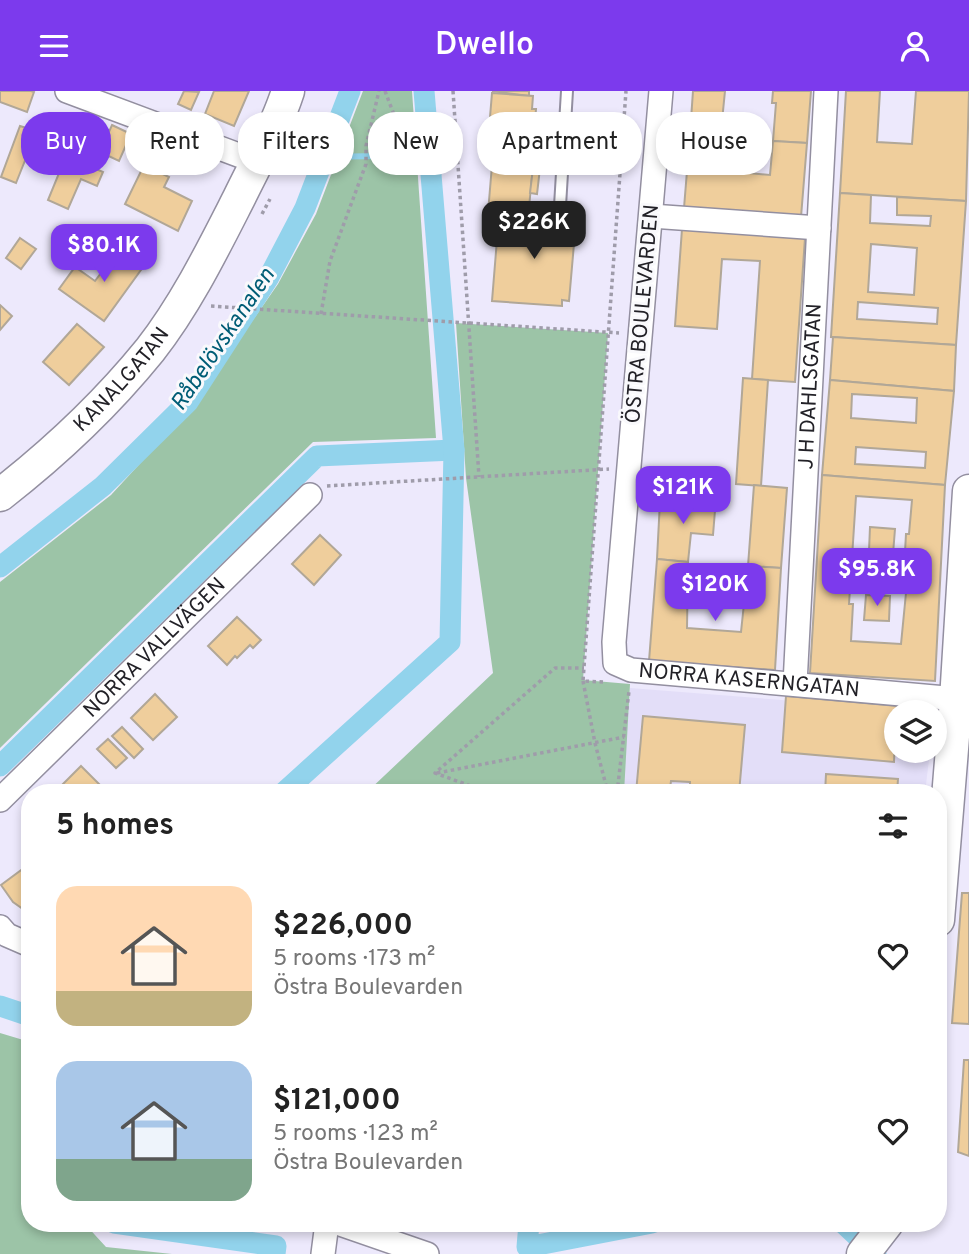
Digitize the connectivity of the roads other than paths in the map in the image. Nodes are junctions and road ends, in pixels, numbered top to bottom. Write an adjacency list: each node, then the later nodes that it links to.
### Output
1 (67, 91): 7 (street)
2 (288, 91): 6 (street, KANALGATAN)
3 (567, 91): 9 (lane)
4 (661, 91): 10 (street, ÖSTRA BOULEVARDEN)
5 (826, 91): 11 (street, J H DAHLSGATAN)
6 (279, 112)
7 (238, 155)
8 (250, 175): 13 (street, KANALGATAN)
9 (561, 206)
10 (651, 216): 11 (street); 15 (street, ÖSTRA BOULEVARDEN)
11 (819, 228): 16 (street, J H DAHLSGATAN)
12 (969, 491): 17 (street)
13 (0, 495)
14 (310, 495): 18 (street, NORRA VALLVÄGEN)
15 (617, 672): 16 (street, NORRA KASERNGATAN)
16 (794, 684): 17 (street, NORRA KASERNGATAN)
17 (963, 700): 19 (street)
18 (0, 800)
19 (947, 841)
20 (0, 927): 21 (street)
21 (21, 941)
22 (326, 1232): 25 (street)
23 (363, 1232): 26 (street)
24 (880, 1232): 27 (street)
25 (323, 1254)
26 (428, 1254)
27 (863, 1254)

